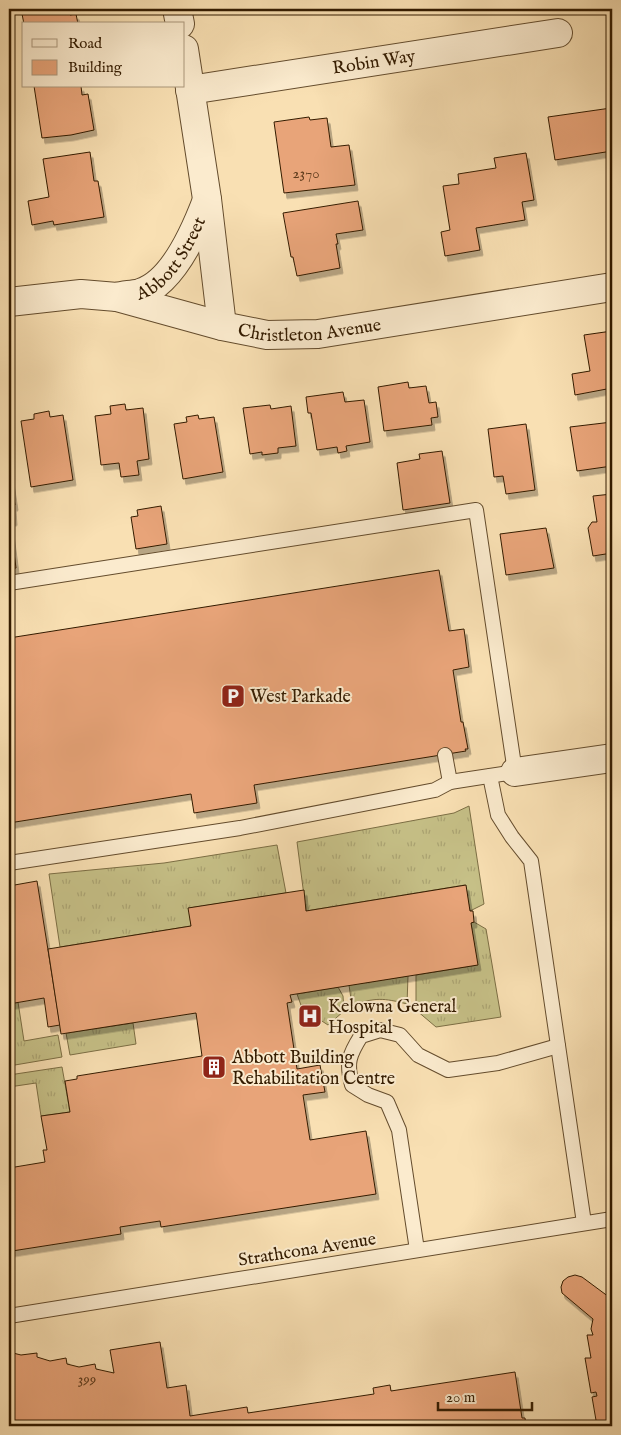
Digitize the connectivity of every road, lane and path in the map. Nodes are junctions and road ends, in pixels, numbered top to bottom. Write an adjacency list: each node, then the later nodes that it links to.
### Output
1 (177, 9): 2 (street)
2 (180, 22)
3 (558, 32): 5 (street, Robin Way)
4 (185, 56): 5 (street, Abbott Street)
5 (190, 90): 6 (street, Abbott Street)
6 (208, 199): 8 (street, Abbott Street); 10 (street, Abbott Street)
7 (612, 287): 10 (street, Christleton Avenue)
8 (117, 297): 9 (street, Christleton Avenue); 10 (street, Christleton Avenue)
9 (9, 302)
10 (222, 326)
11 (9, 583): 14 (lane)
12 (445, 755): 15 (lane)
13 (612, 758): 14 (street)
14 (502, 774): 15 (lane); 17 (lane)
15 (450, 782): 16 (lane)
16 (9, 863)
17 (558, 1046): 19 (lane); 20 (lane)
18 (612, 1219): 19 (lane, Strathcona Avenue)
19 (584, 1223): 20 (lane, Strathcona Avenue)
20 (417, 1250): 21 (lane, Strathcona Avenue)
21 (9, 1316)

